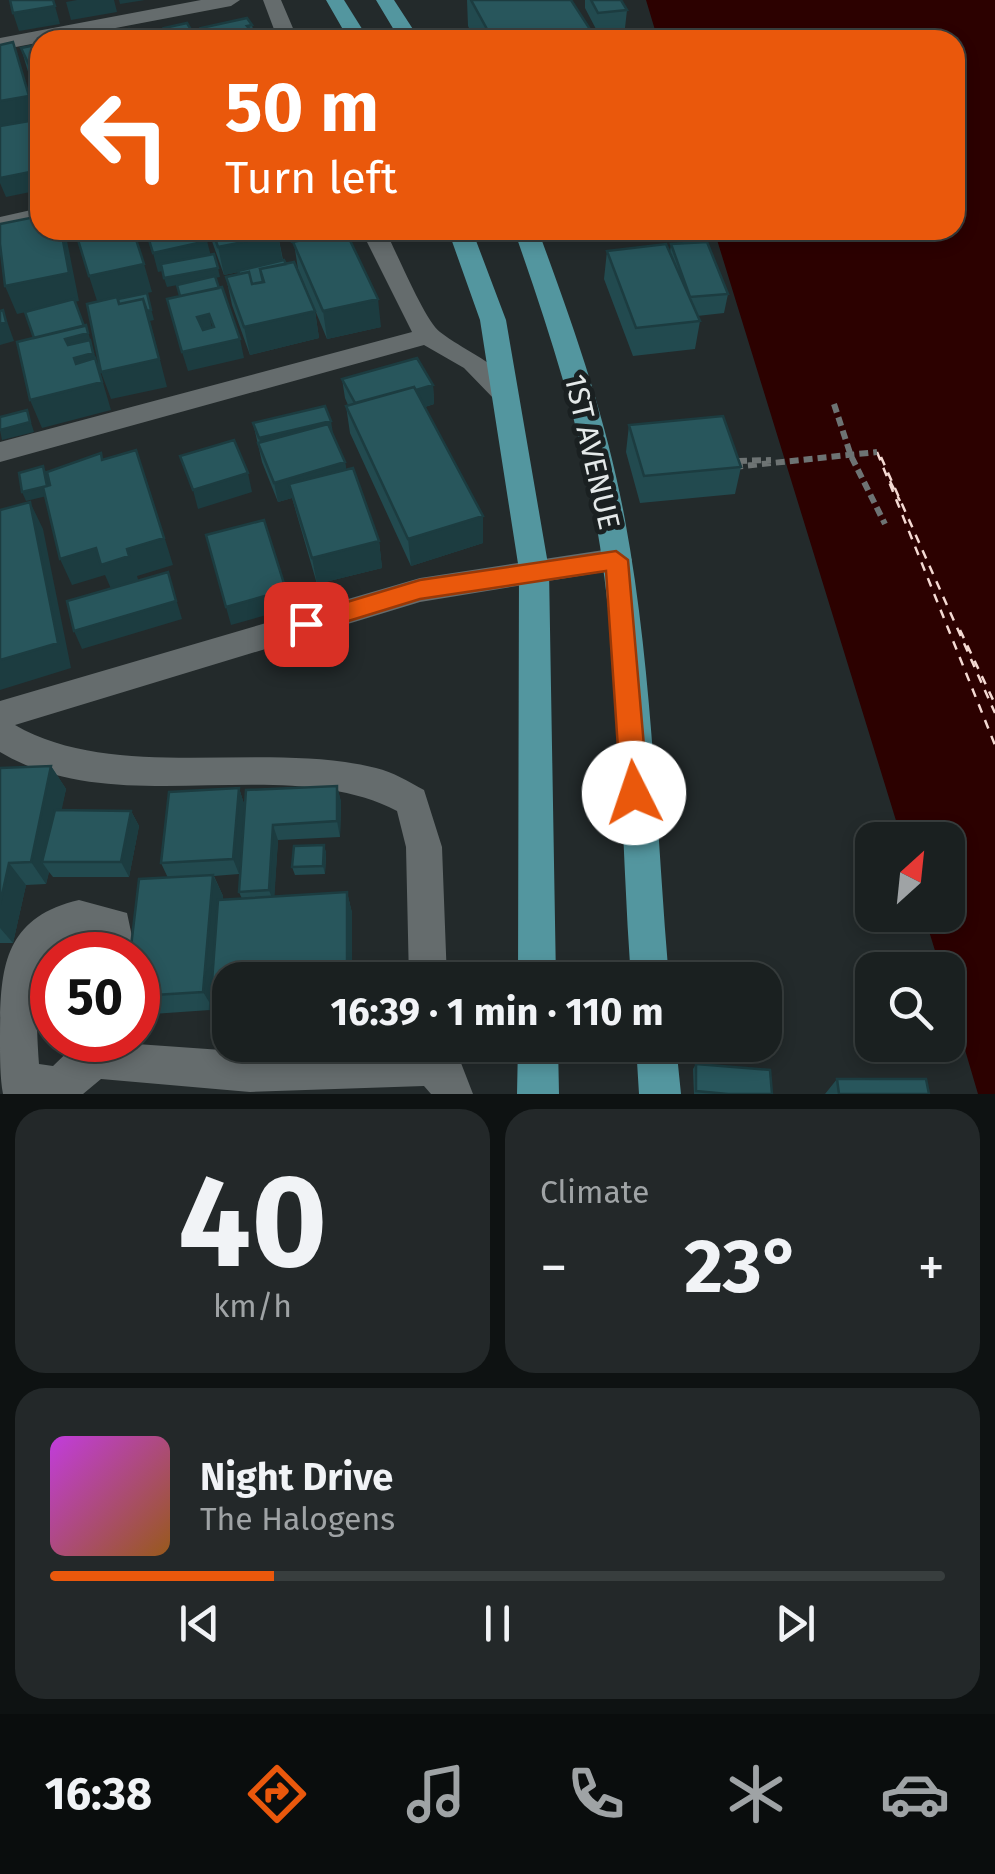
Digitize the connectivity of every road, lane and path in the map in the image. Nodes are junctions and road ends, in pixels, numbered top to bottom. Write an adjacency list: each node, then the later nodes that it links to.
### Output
1 (231, 0): 5 (street)
2 (272, 0): 6 (street)
3 (335, 0): 7 (main road)
4 (385, 0): 8 (main road)
5 (74, 30)
6 (284, 30)
7 (353, 30)
8 (404, 30)
9 (30, 38): 10 (street)
10 (0, 44)
11 (30, 217): 12 (street)
12 (0, 224)
13 (378, 240): 16 (street)
14 (464, 240): 17 (main road)
15 (530, 240): 25 (main road, 1ST AVENUE)
16 (427, 336): 17 (street); 19 (street)
17 (505, 394): 26 (main road)
18 (834, 404): 22 (path)
19 (0, 452)
20 (728, 452): 21 (path)
21 (877, 452)
22 (851, 456): 23 (path); 24 (path)
23 (738, 461)
24 (886, 524)
25 (616, 560): 26 (street); 34 (main road, 1ST AVENUE)
26 (534, 570): 27 (street); 33 (main road)
27 (0, 715)
28 (0, 734): 32 (street)
29 (44, 932): 30 (street)
30 (115, 932)
31 (30, 949): 36 (street)
32 (427, 962)
33 (537, 962)
34 (649, 962)
35 (160, 1058): 39 (street)
36 (85, 1062)
37 (538, 1062): 40 (main road)
38 (657, 1062): 41 (main road)
39 (437, 1068)
40 (538, 1094)
41 (660, 1094)

